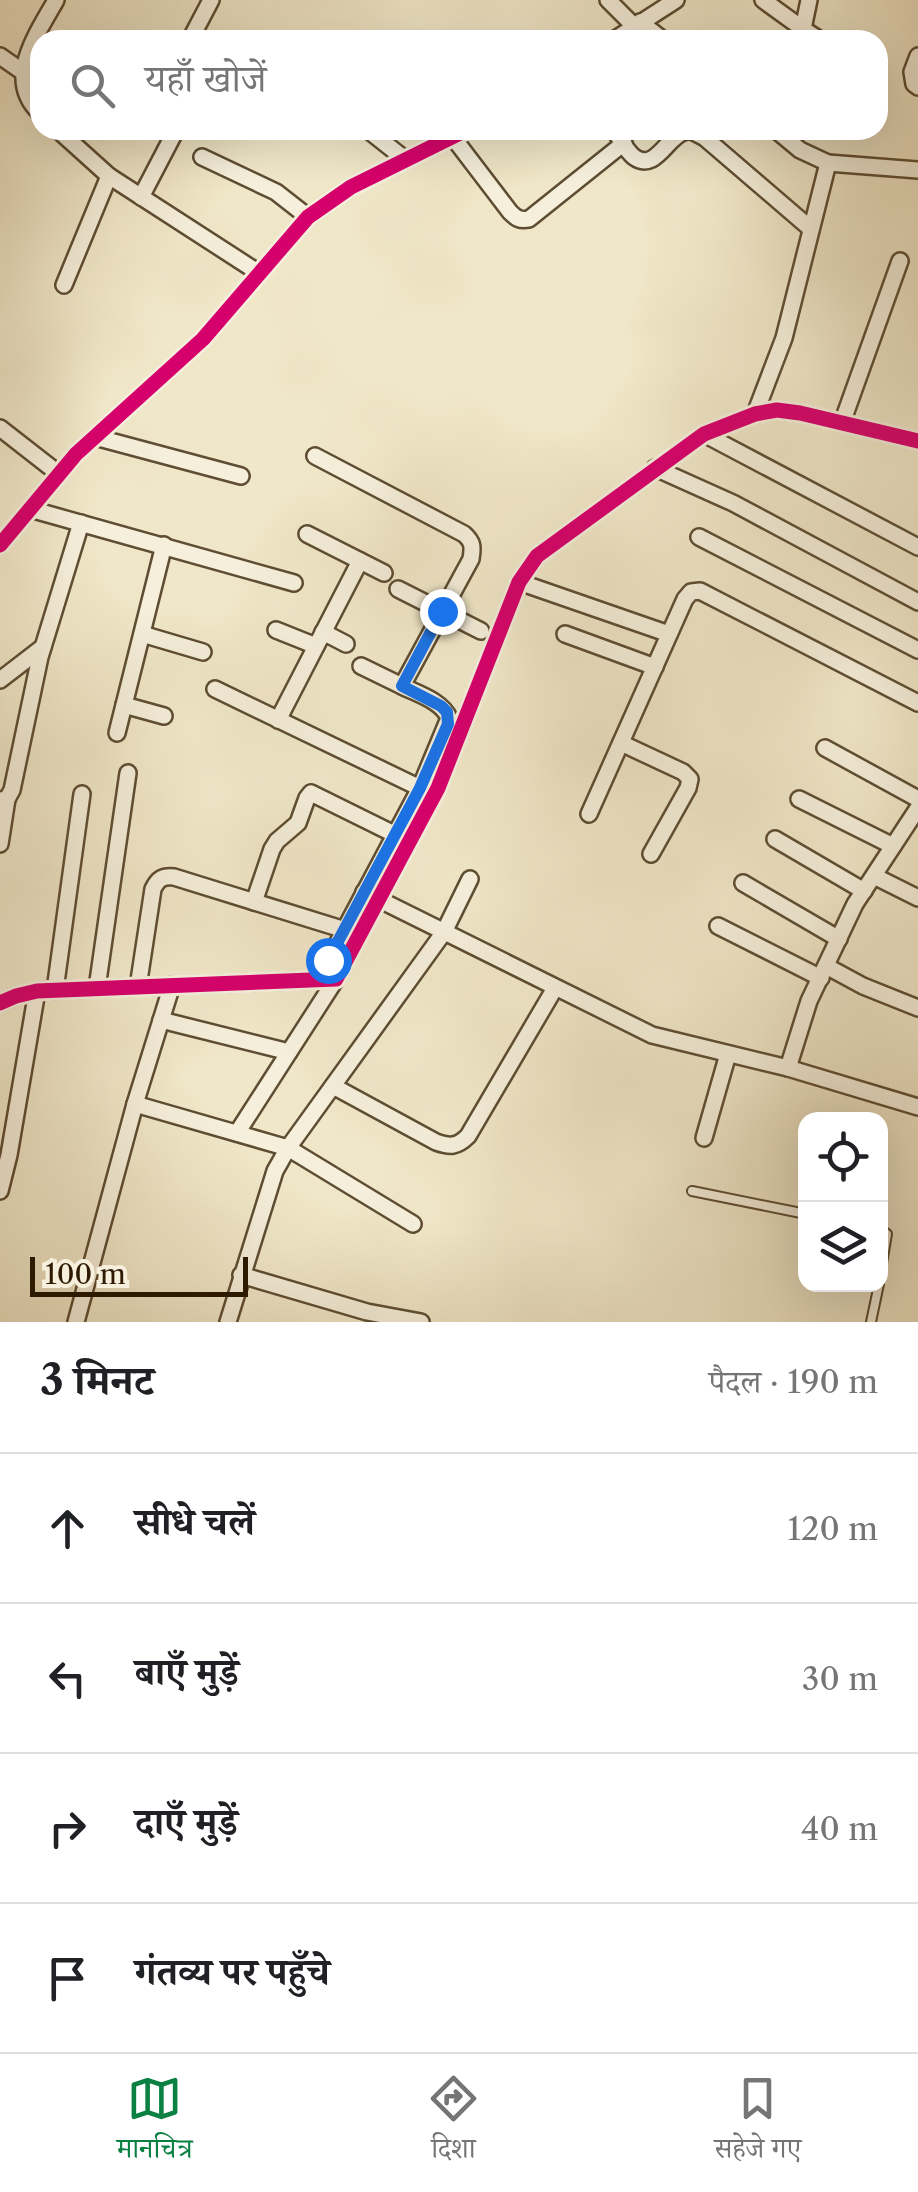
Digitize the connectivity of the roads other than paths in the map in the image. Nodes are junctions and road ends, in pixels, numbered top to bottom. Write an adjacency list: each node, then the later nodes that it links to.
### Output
1 (56, 0): 9 (street)
2 (211, 0): 10 (street)
3 (608, 0): 7 (street)
4 (676, 0): 7 (street)
5 (762, 0): 8 (street)
6 (808, 0): 8 (street)
7 (637, 24): 11 (street); 12 (street)
8 (803, 29)
9 (40, 30)
10 (195, 30)
11 (628, 30)
12 (647, 30)
13 (30, 47): 16 (street)
14 (0, 56): 16 (street)
15 (918, 56): 17 (street)
16 (23, 72): 18 (street)
17 (918, 87)
18 (30, 101)
19 (69, 140): 33 (street)
20 (171, 140): 34 (street)
21 (381, 140): 30 (street)
22 (445, 140): 30 (street)
23 (464, 140): 24 (street)
24 (616, 140)
25 (621, 140): 26 (street)
26 (673, 140)
27 (706, 140): 36 (street)
28 (788, 140): 31 (street)
29 (202, 157): 35 (street)
30 (406, 160): 35 (street)
31 (828, 163): 32 (street); 36 (street)
32 (918, 170)
33 (109, 176): 34 (street); 39 (street)
34 (141, 197): 38 (street)
35 (308, 217): 38 (street)
36 (812, 229): 40 (street)
37 (900, 260): 41 (street)
38 (258, 273): 44 (street)
39 (64, 285)
40 (755, 414): 41 (street); 43 (street)
41 (842, 423): 45 (street)
42 (0, 428): 48 (street)
43 (704, 434): 47 (street); 56 (street)
44 (95, 437): 48 (street); 49 (street)
45 (918, 441)
46 (315, 456): 63 (street)
47 (656, 468): 59 (street); 62 (street)
48 (59, 474): 50 (street)
49 (241, 476)
50 (30, 509): 51 (street); 54 (street)
51 (80, 522): 55 (street); 71 (street)
52 (307, 534): 57 (street)
53 (700, 538): 72 (street)
54 (0, 544)
55 (164, 545): 60 (street); 66 (street)
56 (918, 547)
57 (360, 561): 58 (street); 69 (street)
58 (384, 573)
59 (519, 582): 68 (street); 103 (street)
60 (294, 583)
61 (398, 589): 63 (street)
62 (918, 602)
63 (442, 611): 65 (street); 77 (street)
64 (276, 630): 69 (street)
65 (481, 630)
66 (142, 634): 73 (street); 80 (street)
67 (565, 634): 75 (street)
68 (670, 634): 75 (street); 79 (street)
69 (320, 639): 70 (street); 82 (street)
70 (346, 644)
71 (44, 647): 76 (street); 91 (street)
72 (918, 650)
73 (204, 652)
74 (361, 666): 77 (street)
75 (655, 667): 84 (street)
76 (0, 680)
77 (402, 686): 87 (street)
78 (215, 690): 82 (street)
79 (918, 703)
80 (124, 705): 81 (street); 83 (street)
81 (164, 716)
82 (278, 720): 87 (street)
83 (117, 733)
84 (621, 744): 93 (street); 98 (street)
85 (825, 748): 90 (street)
86 (128, 773): 115 (street)
87 (420, 788): 94 (street)
88 (82, 794): 117 (street)
89 (799, 798): 97 (street)
90 (918, 798)
91 (3, 799): 96 (street)
92 (918, 808): 97 (street)
93 (589, 814)
94 (394, 834): 103 (street); 105 (street)
95 (775, 839): 102 (street)
96 (0, 844)
97 (893, 846): 99 (street)
98 (651, 854)
99 (874, 876): 102 (street); 104 (street)
100 (470, 879): 108 (street)
101 (743, 883): 109 (street)
102 (864, 891): 109 (street)
103 (372, 896): 107 (street); 108 (street); 112 (street)
104 (918, 898)
105 (254, 902): 107 (street); 114 (street)
106 (718, 926): 111 (street)
107 (345, 930): 110 (street)
108 (444, 932): 116 (street); 125 (street)
109 (839, 938): 111 (street)
110 (328, 960)
111 (823, 972): 120 (street); 124 (street)
112 (336, 978): 113 (street); 122 (street)
113 (172, 985): 114 (street); 121 (street)
114 (138, 986): 115 (street)
115 (97, 988): 117 (street)
116 (555, 988): 123 (street); 125 (street)
117 (56, 990): 118 (street)
118 (37, 991): 119 (street); 131 (street)
119 (0, 1003)
120 (918, 1008)
121 (161, 1020): 122 (street); 126 (street)
122 (289, 1052): 128 (street)
123 (728, 1054): 124 (street); 129 (street)
124 (788, 1068): 127 (street)
125 (332, 1086): 130 (street)
126 (135, 1104): 128 (street); 138 (street)
127 (918, 1108)
128 (237, 1133): 130 (street)
129 (704, 1138)
130 (288, 1148): 134 (street); 135 (street)
131 (0, 1191)
132 (692, 1191): 133 (lane)
133 (798, 1212)
134 (413, 1224)
135 (241, 1275): 137 (street); 139 (street)
136 (877, 1292): 141 (lane)
137 (366, 1317): 140 (street)
138 (76, 1322)
139 (228, 1322)
140 (421, 1322)
141 (871, 1322)

